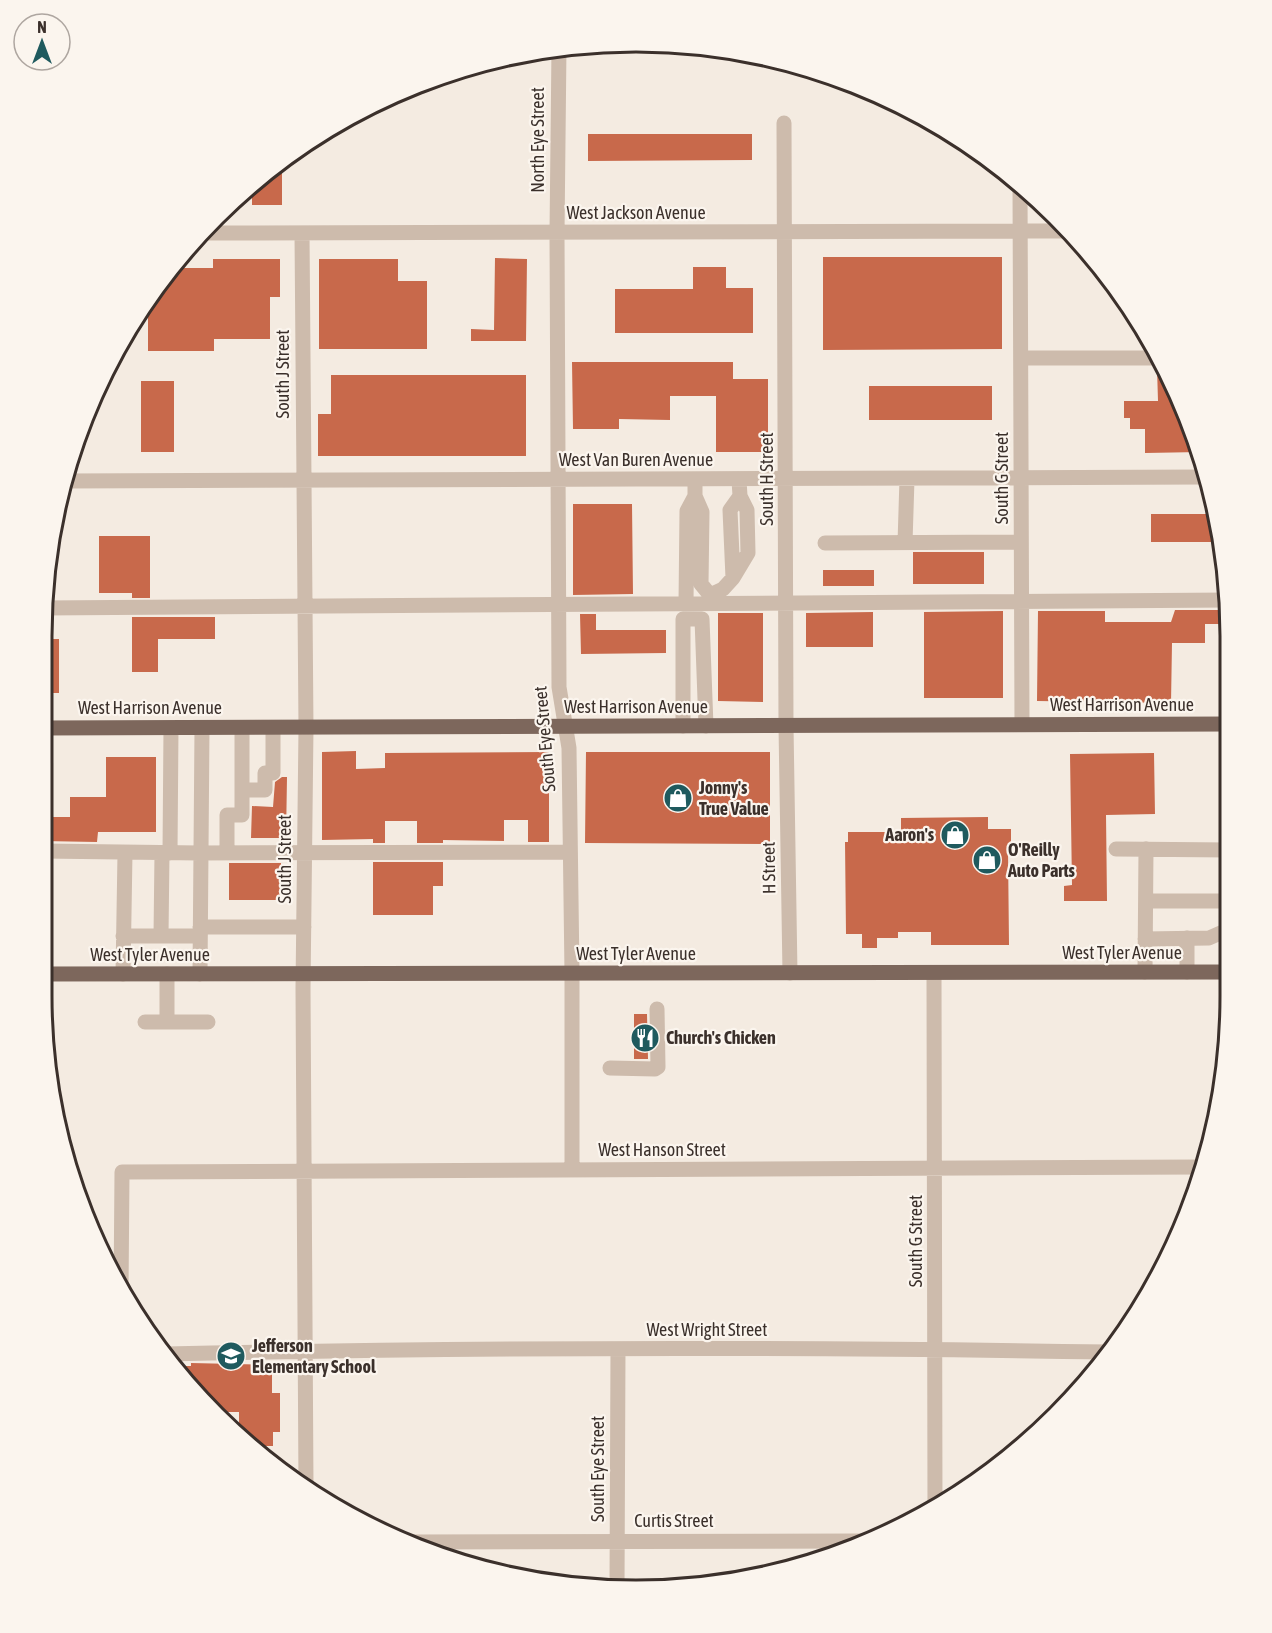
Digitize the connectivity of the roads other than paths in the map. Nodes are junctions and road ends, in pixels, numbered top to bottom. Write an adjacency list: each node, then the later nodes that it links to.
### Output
1 (559, 57): 7 (street, North Eye Street)
2 (784, 123): 8 (street, South H Street)
3 (1020, 196): 4 (street, South G Street)
4 (1020, 231): 5 (street, West Jackson Avenue); 8 (street, West Jackson Avenue); 10 (street, South G Street)
5 (1056, 231)
6 (302, 232): 7 (street, West Jackson Avenue); 9 (street, West Jackson Avenue); 15 (street, South J Street)
7 (557, 232): 8 (street, West Jackson Avenue); 16 (street, South Eye Street)
8 (785, 232): 19 (street, South H Street)
9 (214, 233)
10 (1021, 358): 11 (street); 14 (street, South G Street)
11 (1148, 358)
12 (1198, 477): 14 (street, West Van Buren Avenue)
13 (907, 479): 14 (street, West Van Buren Avenue); 19 (street, West Van Buren Avenue); 24 (street)
14 (1021, 479): 22 (street, South G Street)
15 (303, 480): 16 (street, West Van Buren Avenue); 20 (street, West Van Buren Avenue); 31 (street, South J Street)
16 (559, 480): 17 (street, West Van Buren Avenue); 30 (street, South Eye Street)
17 (695, 480): 18 (street, West Van Buren Avenue); 21 (street)
18 (739, 480): 19 (street, West Van Buren Avenue); 25 (street)
19 (786, 480): 28 (street, South H Street)
20 (73, 481)
21 (695, 496): 25 (street); 29 (street)
22 (1021, 542): 24 (street); 27 (street, South G Street)
23 (825, 543): 24 (street)
24 (905, 543)
25 (710, 599): 28 (street); 29 (street)
26 (1218, 600): 27 (street)
27 (1022, 601): 28 (street); 34 (street, South G Street)
28 (786, 602): 38 (street, South H Street)
29 (688, 603): 30 (street); 33 (street)
30 (559, 604): 31 (street); 39 (street, South Eye Street)
31 (304, 605): 32 (street); 45 (street, South J Street)
32 (53, 608)
33 (691, 619): 36 (street); 37 (street)
34 (1022, 724): 35 (main road, West Harrison Avenue); 38 (main road, West Harrison Avenue)
35 (1220, 724)
36 (684, 726): 37 (main road, West Harrison Avenue); 39 (main road, West Harrison Avenue)
37 (706, 726): 38 (main road, West Harrison Avenue)
38 (786, 726): 70 (street, H Street)
39 (564, 727): 45 (main road, West Harrison Avenue); 51 (street, South Eye Street)
40 (52, 728): 41 (main road, West Harrison Avenue)
41 (171, 728): 42 (main road, West Harrison Avenue); 53 (street)
42 (202, 728): 43 (main road, West Harrison Avenue); 56 (street)
43 (242, 728): 44 (main road, West Harrison Avenue); 46 (street)
44 (273, 728): 45 (main road, West Harrison Avenue); 46 (street)
45 (306, 728): 55 (street, South J Street)
46 (243, 790): 54 (street)
47 (1116, 849): 48 (street)
48 (1146, 849): 49 (street); 57 (street)
49 (1220, 850)
50 (52, 851): 52 (street)
51 (570, 852): 55 (street); 69 (street, South Eye Street)
52 (125, 853): 53 (street); 62 (street)
53 (166, 853): 56 (street); 63 (street)
54 (227, 853): 55 (street); 56 (street)
55 (305, 853): 59 (street, South J Street)
56 (200, 854): 60 (street)
57 (1146, 901): 58 (street); 65 (street)
58 (1220, 901)
59 (304, 927): 60 (street); 76 (street, South J Street)
60 (200, 931): 63 (street); 75 (street)
61 (1220, 933): 64 (street)
62 (123, 936): 63 (street); 73 (street)
63 (161, 936)
64 (1187, 938): 65 (street); 67 (street)
65 (1145, 939): 66 (street)
66 (1145, 972): 67 (main road, West Tyler Avenue); 71 (main road, West Tyler Avenue)
67 (1187, 972): 68 (main road, West Tyler Avenue)
68 (1220, 972)
69 (572, 973): 70 (main road, West Tyler Avenue); 76 (main road, West Tyler Avenue); 84 (street, South Eye Street)
70 (790, 973): 71 (main road, West Tyler Avenue)
71 (934, 973): 83 (street, South G Street)
72 (52, 974): 73 (main road, West Tyler Avenue)
73 (123, 974): 74 (main road, West Tyler Avenue)
74 (167, 974): 75 (main road, West Tyler Avenue); 79 (street)
75 (201, 974): 76 (main road, West Tyler Avenue)
76 (304, 974): 85 (street, South J Street)
77 (657, 1009): 81 (street)
78 (145, 1022): 79 (street)
79 (167, 1022): 80 (street)
80 (208, 1023)
81 (610, 1068)
82 (1194, 1167): 83 (street, West Hanson Street)
83 (936, 1169): 84 (street, West Hanson Street); 88 (street, South G Street)
84 (572, 1170): 85 (street, West Hanson Street)
85 (304, 1172): 86 (street, West Hanson Street); 89 (street, South J Street)
86 (121, 1270)
87 (618, 1349): 88 (street, West Wright Street); 89 (street, West Wright Street); 94 (street, South Eye Street)
88 (935, 1349): 90 (street, West Wright Street); 93 (street, South G Street)
89 (305, 1351): 91 (street, West Wright Street); 92 (street, South J Street)
90 (1099, 1352)
91 (174, 1354)
92 (306, 1478)
93 (935, 1498)
94 (617, 1541): 95 (street, Curtis Street); 96 (street, Curtis Street); 97 (street, South Eye Street)
95 (846, 1541)
96 (428, 1542)
97 (617, 1580)

